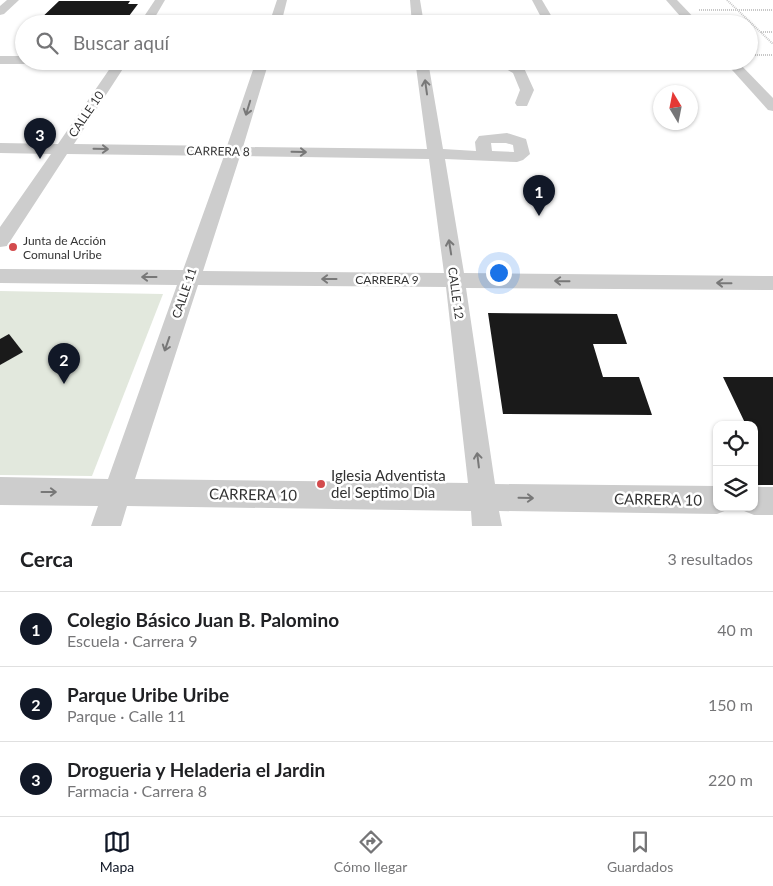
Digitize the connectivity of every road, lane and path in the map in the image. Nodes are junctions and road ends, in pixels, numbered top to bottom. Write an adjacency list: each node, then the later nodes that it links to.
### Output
1 (14, 0): 11 (street)
2 (160, 0): 12 (street)
3 (282, 0): 13 (street)
4 (415, 0): 14 (street)
5 (537, 0): 15 (street)
6 (671, 0): 10 (street)
7 (727, 0): 8 (path)
8 (738, 10): 9 (path); 10 (path); 17 (path)
9 (773, 10)
10 (681, 11): 16 (street)
11 (0, 12)
12 (151, 15)
13 (278, 15)
14 (417, 15)
15 (545, 15)
16 (685, 15)
17 (743, 15)
18 (760, 32): 19 (path); 20 (path)
19 (773, 32)
20 (773, 44)
21 (758, 55): 22 (path)
22 (773, 55)
23 (0, 60): 24 (street)
24 (15, 60)
25 (116, 70): 33 (street, CALLE 10)
26 (260, 70): 34 (street, CALLE 11, one-way to 34)
27 (423, 70): 35 (street, CALLE 12, one-way to 27)
28 (518, 70): 31 (street)
29 (739, 70): 30 (street)
30 (770, 101)
31 (522, 103)
32 (0, 148): 33 (street, CARRERA 8)
33 (63, 148): 34 (street, CARRERA 8, one-way to 34); 37 (street, CALLE 10)
34 (235, 151): 35 (street, CARRERA 8, one-way to 35); 39 (street, CALLE 11)
35 (435, 154): 36 (street, CARRERA 8); 40 (street, CALLE 12, one-way to 35)
36 (484, 155)
37 (0, 241)
38 (0, 276): 39 (street, CARRERA 9, one-way to 38)
39 (189, 278): 40 (street, CARRERA 9, one-way to 39); 43 (street, CALLE 11, one-way to 43)
40 (455, 280): 41 (street, CARRERA 9, one-way to 40); 44 (street, CALLE 12, one-way to 40)
41 (773, 283)
42 (0, 492): 43 (street, CARRERA 10, one-way to 43)
43 (117, 492): 44 (street, CARRERA 10); 48 (street, CALLE 11)
44 (483, 497): 45 (street, CARRERA 10, one-way to 45); 49 (street, CALLE 12)
45 (713, 500)
46 (758, 501): 47 (street)
47 (773, 501)
48 (106, 526)
49 (487, 526)

